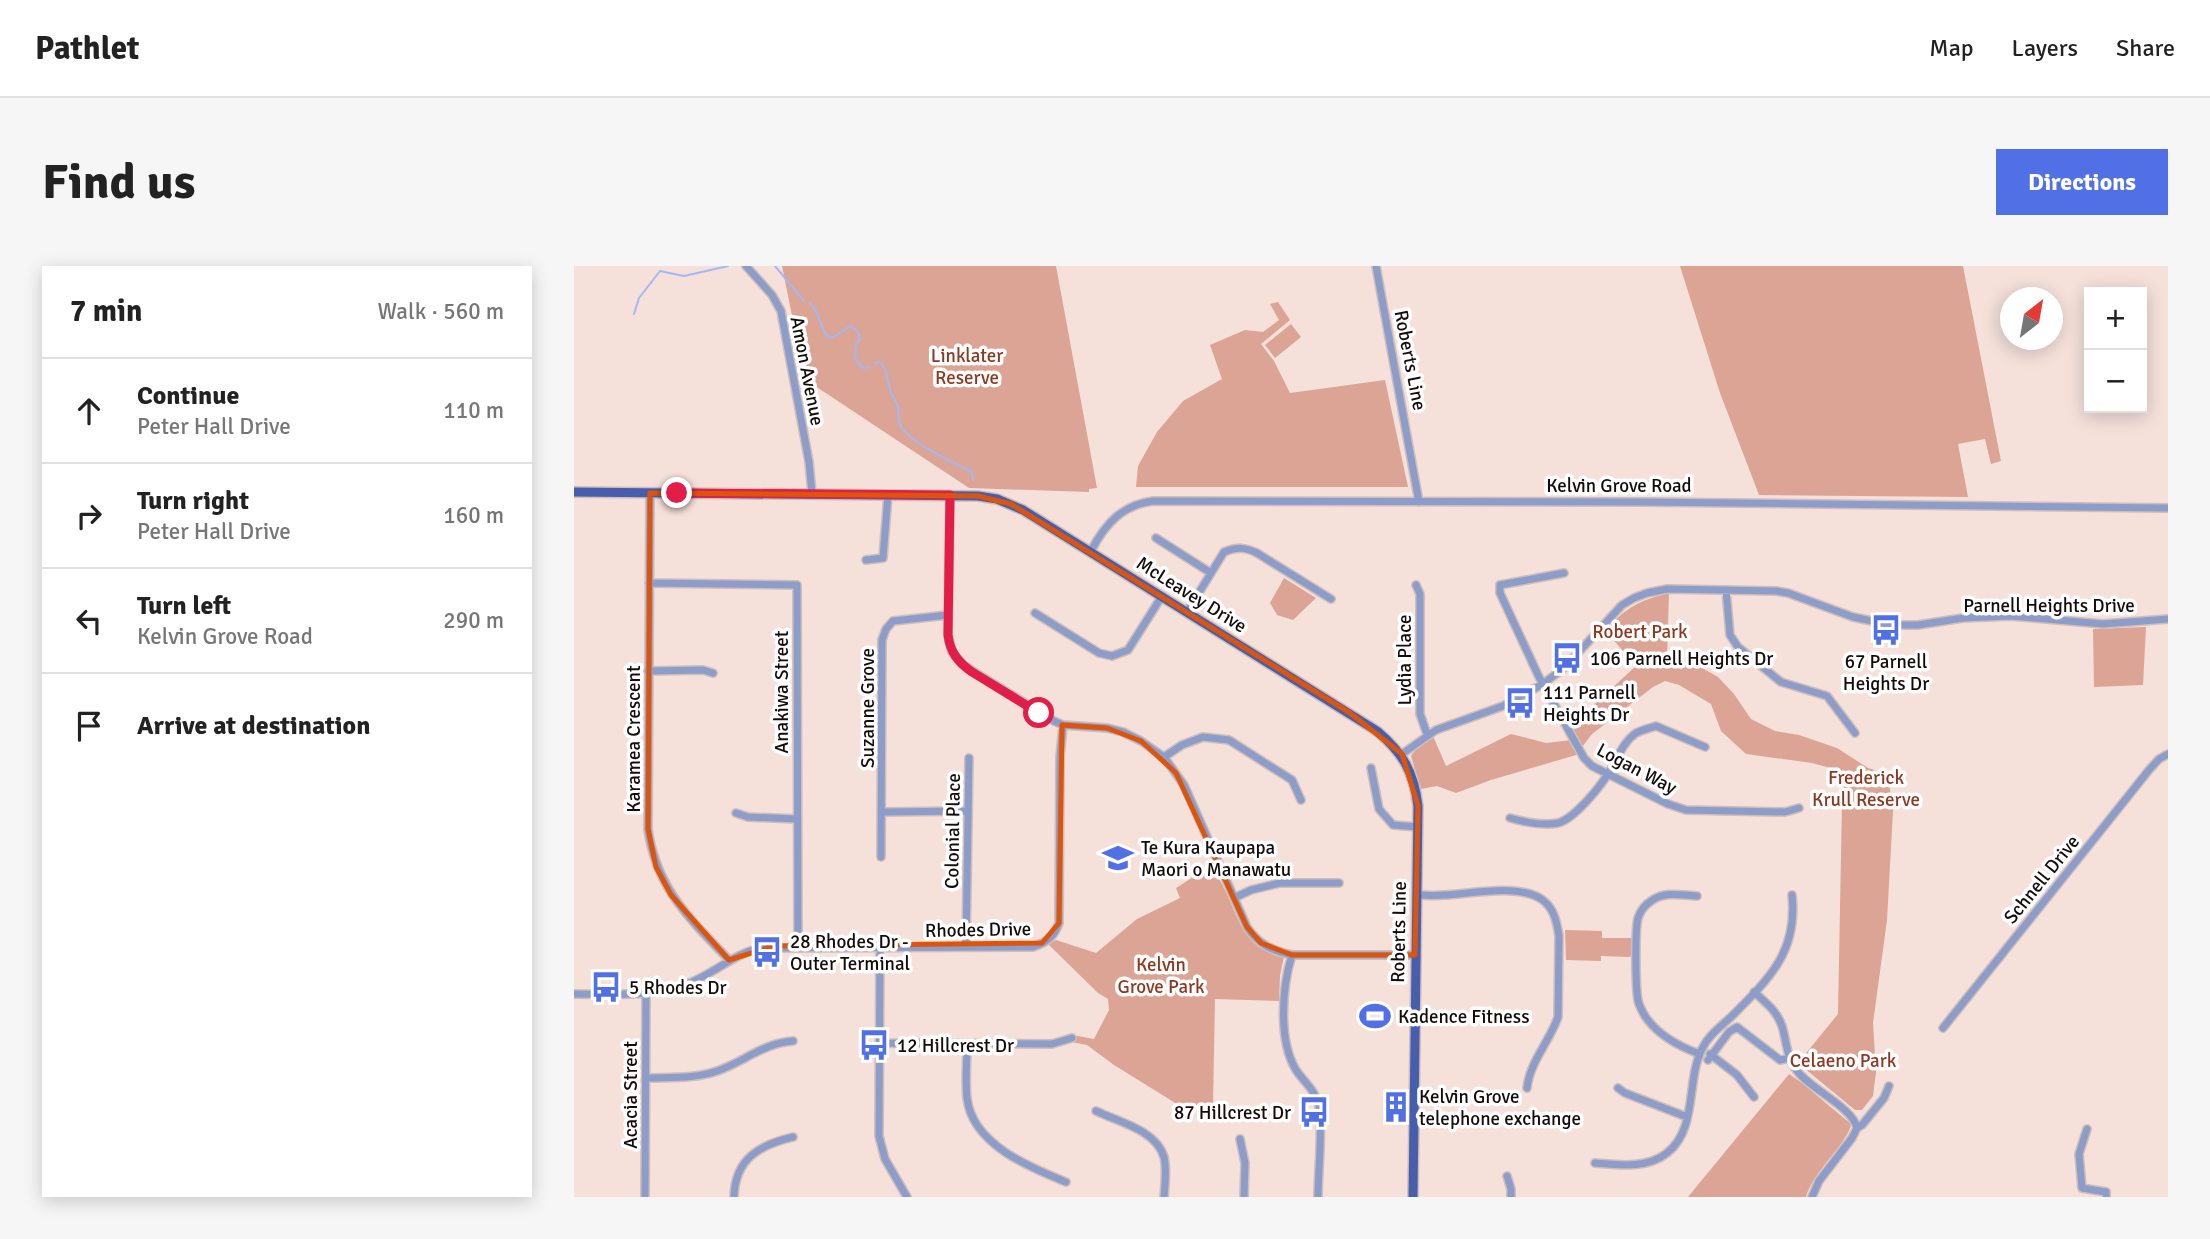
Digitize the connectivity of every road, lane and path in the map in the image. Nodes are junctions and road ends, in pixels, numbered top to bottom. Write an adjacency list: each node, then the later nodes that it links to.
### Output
1 (746, 266): 5 (street, Amon Avenue)
2 (1376, 266): 8 (street, Roberts Line)
3 (574, 492): 4 (main road)
4 (650, 493): 5 (main road); 15 (street, Karamea Crescent)
5 (812, 493): 6 (main road)
6 (888, 495): 7 (main road); 12 (street)
7 (950, 495): 11 (main road, McLeavey Drive); 22 (street)
8 (1419, 502): 9 (street, Kelvin Grove Road); 11 (street, Kelvin Grove Road)
9 (2168, 508)
10 (1156, 538): 13 (street)
11 (1091, 551): 18 (main road, McLeavey Drive)
12 (866, 560)
13 (1211, 573): 19 (street); 20 (street)
14 (1564, 573): 26 (street, Logan Way)
15 (649, 583): 24 (street, Karamea Crescent); 43 (street, Anakiwa Street)
16 (1416, 585): 29 (street, Lydia Place)
17 (1726, 590): 23 (street, Parnell Heights Drive); 26 (street, Parnell Heights Drive); 28 (street)
18 (1162, 596): 20 (main road, McLeavey Drive); 21 (street)
19 (1331, 599)
20 (1187, 612): 31 (main road, McLeavey Drive)
21 (1035, 613)
22 (948, 615): 27 (street); 41 (street, Suzanne Grove)
23 (2168, 619)
24 (648, 671): 25 (street); 56 (street, Karamea Crescent)
25 (713, 673)
26 (1543, 684): 29 (street, Parnell Heights Drive); 36 (street, Logan Way)
27 (1063, 725): 33 (street); 51 (street, Rhodes Drive)
28 (1855, 733)
29 (1427, 734): 31 (street, Parnell Heights Drive)
30 (1704, 747): 36 (street)
31 (1402, 754): 44 (main road, Roberts Line)
32 (2168, 754): 60 (street, Schnell Drive)
33 (1164, 757): 37 (street); 50 (street)
34 (969, 758): 39 (street, Colonial Place)
35 (1371, 768): 44 (street)
36 (1608, 774): 38 (street, Logan Way); 42 (street)
37 (1301, 800)
38 (1799, 808)
39 (967, 811): 41 (street); 51 (street, Colonial Place)
40 (736, 813): 43 (street)
41 (883, 813): 45 (street, Suzanne Grove)
42 (1510, 818)
43 (797, 819): 52 (street, Anakiwa Street)
44 (1418, 827): 47 (main road, Roberts Line)
45 (881, 857)
46 (1339, 883): 50 (street)
47 (1417, 895): 55 (main road, Roberts Line); 70 (street)
48 (1792, 895): 57 (street)
49 (1697, 896): 65 (street)
50 (1234, 898): 54 (street)
51 (966, 946): 53 (street, Rhodes Drive)
52 (798, 947): 53 (street, Rhodes Drive); 56 (street, Rhodes Drive)
53 (880, 947): 63 (street)
54 (1292, 955): 55 (street); 86 (street)
55 (1415, 955): 87 (main road, Roberts Line)
56 (729, 960): 59 (street, Rhodes Drive)
57 (1755, 992): 65 (street); 66 (street)
58 (574, 994): 59 (street, Rhodes Drive)
59 (646, 994): 67 (street, Acacia Street)
60 (1942, 1028)
61 (1072, 1038): 64 (street)
62 (793, 1041): 67 (street)
63 (880, 1044): 64 (street); 83 (street)
64 (967, 1044): 80 (street)
65 (1700, 1054): 73 (street)
66 (1790, 1058): 71 (street); 74 (street)
67 (646, 1078): 81 (street, Acacia Street)
68 (1889, 1086): 74 (street)
69 (1618, 1087): 73 (street)
70 (1527, 1088)
71 (1754, 1097)
72 (1096, 1111): 84 (street)
73 (1687, 1117): 78 (street)
74 (1857, 1128): 89 (street)
75 (2087, 1129): 90 (street)
76 (793, 1137): 82 (street)
77 (1240, 1139): 85 (street)
78 (1595, 1163)
79 (1507, 1176): 88 (street)
80 (1066, 1182)
81 (645, 1197)
82 (734, 1197)
83 (907, 1197)
84 (1164, 1197)
85 (1244, 1197)
86 (1318, 1197)
87 (1413, 1197)
88 (1511, 1197)
89 (1812, 1197)
90 (2106, 1197)

